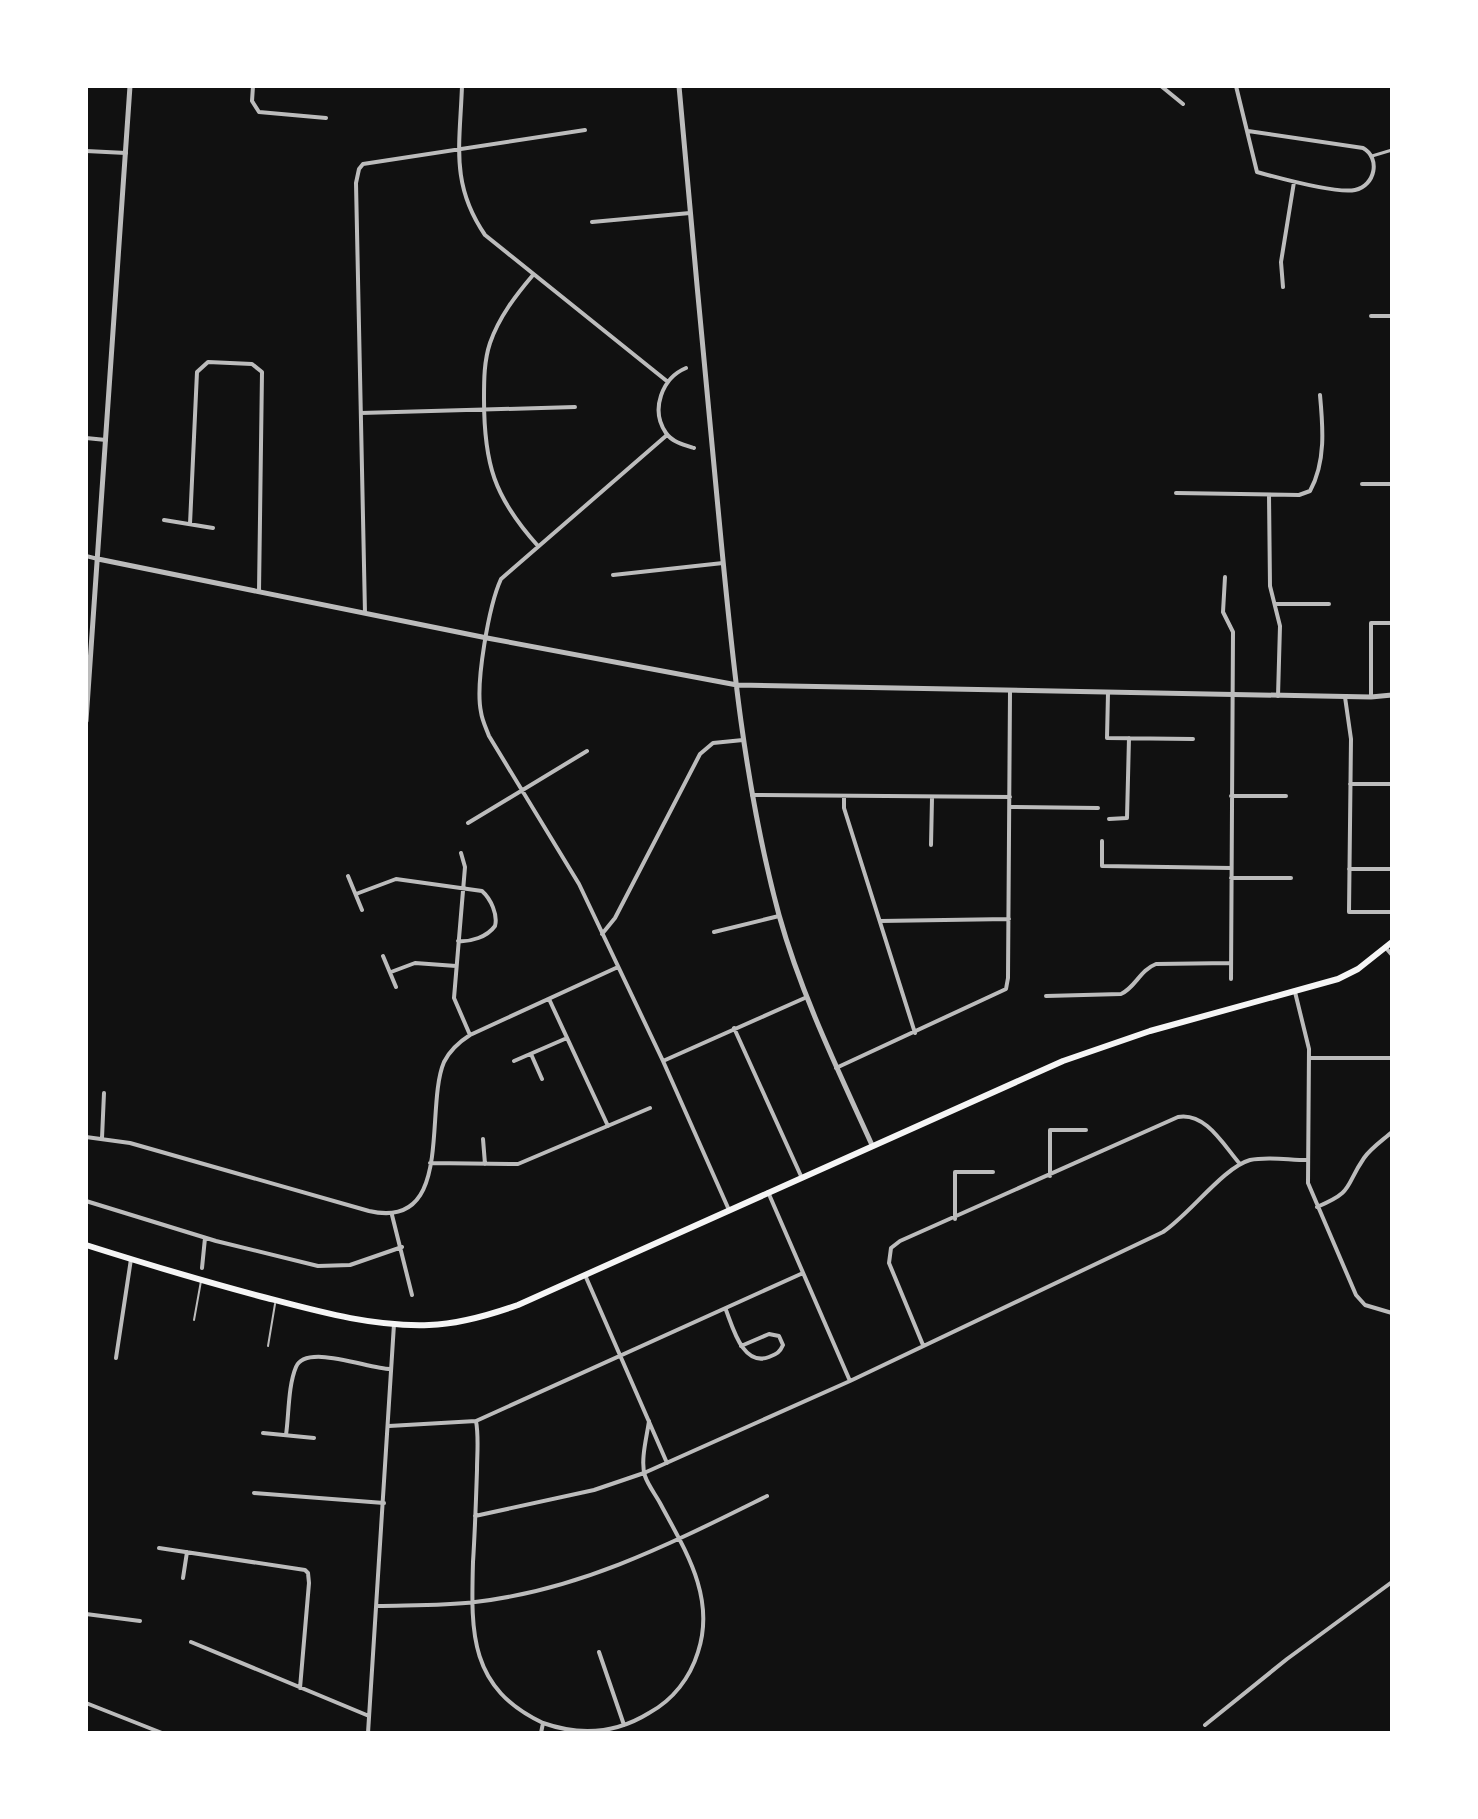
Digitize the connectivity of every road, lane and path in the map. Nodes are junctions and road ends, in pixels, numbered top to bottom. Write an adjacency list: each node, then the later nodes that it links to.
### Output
1 (130, 86): 14 (street)
2 (253, 86): 8 (street)
3 (462, 86): 11 (street)
4 (679, 86): 17 (street)
5 (1161, 86): 7 (street)
6 (1236, 86): 10 (street)
7 (1183, 104)
8 (326, 118)
9 (585, 130): 11 (street)
10 (1248, 131): 15 (street); 16 (street)
11 (459, 148): 19 (street); 28 (street)
12 (1392, 150): 15 (street)
13 (86, 151): 14 (street)
14 (126, 153): 31 (street)
15 (1372, 156): 16 (street)
16 (1294, 182): 20 (street)
17 (690, 213): 18 (street); 44 (street)
18 (592, 222)
19 (533, 275): 24 (street); 27 (street)
20 (1283, 287)
21 (1371, 316): 22 (street)
22 (1392, 316)
23 (686, 368): 24 (street)
24 (668, 382): 29 (street)
25 (1320, 395): 37 (street)
26 (575, 407): 27 (street)
27 (484, 410): 28 (street); 41 (street)
28 (361, 413): 50 (street)
29 (667, 435): 32 (street); 41 (street)
30 (86, 438): 31 (street)
31 (106, 440): 43 (street)
32 (694, 448)
33 (1392, 476): 35 (street)
34 (1362, 484): 35 (street)
35 (1392, 484)
36 (1176, 493): 37 (street)
37 (1269, 494): 48 (street)
38 (164, 520): 39 (street)
39 (190, 524): 40 (street); 47 (street)
40 (213, 528)
41 (538, 546): 52 (street)
42 (86, 556): 43 (street)
43 (98, 559): 47 (street); 61 (street)
44 (723, 563): 45 (street); 53 (street)
45 (613, 575)
46 (1225, 577): 56 (street)
47 (259, 592): 50 (street)
48 (1275, 604): 49 (street); 58 (street)
49 (1329, 604)
50 (365, 613): 52 (street)
51 (1392, 623): 60 (street)
52 (487, 638): 53 (street); 68 (street)
53 (737, 685): 54 (street); 64 (street)
54 (1010, 692): 55 (street); 73 (street)
55 (1108, 693): 56 (street); 62 (street)
56 (1231, 695): 58 (street); 71 (street)
57 (1392, 695): 60 (street)
58 (1278, 696): 59 (street)
59 (1345, 697): 60 (street); 66 (street)
60 (1371, 697)
61 (86, 721)
62 (1129, 738): 63 (street); 77 (street)
63 (1193, 739)
64 (743, 740): 69 (street); 96 (street)
65 (587, 751): 68 (street)
66 (1350, 784): 67 (street); 83 (street)
67 (1392, 784)
68 (521, 790): 78 (street); 96 (street)
69 (752, 795): 70 (street); 92 (street)
70 (844, 796): 74 (street); 94 (street)
71 (1231, 796): 72 (street); 82 (street)
72 (1286, 796)
73 (1010, 797): 74 (street); 75 (street)
74 (932, 798): 80 (street)
75 (1010, 807): 76 (street); 93 (street)
76 (1098, 808)
77 (1109, 819)
78 (468, 823)
79 (1102, 841): 82 (street)
80 (931, 845)
81 (461, 853): 88 (street)
82 (1231, 868): 86 (street)
83 (1349, 869): 84 (street); 91 (street)
84 (1392, 869)
85 (348, 876): 89 (street)
86 (1231, 878): 87 (street); 101 (street)
87 (1291, 878)
88 (462, 887): 89 (street); 97 (street); 97 (street)
89 (356, 894): 90 (street)
90 (362, 910)
91 (1392, 912)
92 (779, 916): 95 (street); 109 (street)
93 (1009, 919): 94 (street); 112 (street)
94 (880, 921): 112 (street)
95 (714, 932)
96 (602, 934): 103 (street)
97 (458, 941): 102 (street)
98 (1389, 945): 99 (street); 107 (main road)
99 (1392, 955)
100 (383, 956): 104 (street)
101 (1231, 963): 105 (street); 108 (street)
102 (456, 966): 104 (street); 113 (street)
103 (619, 966): 110 (street); 119 (street)
104 (391, 972): 106 (street)
105 (1231, 979)
106 (396, 987)
107 (1295, 992): 116 (street); 130 (main road)
108 (1046, 996)
109 (807, 997): 111 (street); 120 (street)
110 (549, 999): 113 (street); 114 (street)
111 (734, 1028): 119 (street); 136 (street)
112 (915, 1033): 120 (street)
113 (470, 1035): 132 (street)
114 (567, 1038): 115 (street); 124 (street)
115 (531, 1054): 118 (street); 121 (street)
116 (1309, 1058): 117 (street); 131 (street)
117 (1392, 1058)
118 (514, 1061)
119 (663, 1061): 141 (street)
120 (836, 1068): 130 (street)
121 (542, 1079)
122 (104, 1093): 128 (street)
123 (650, 1108): 124 (street)
124 (608, 1126): 133 (street)
125 (1086, 1130): 137 (street)
126 (1392, 1132): 140 (street)
127 (86, 1137): 128 (street)
128 (102, 1138): 142 (street)
129 (483, 1139): 133 (street)
130 (872, 1145): 136 (main road)
131 (1307, 1160): 134 (street); 140 (street)
132 (430, 1163): 133 (street); 142 (street)
133 (485, 1164)
134 (1240, 1164): 137 (street); 158 (street)
135 (993, 1172): 143 (street)
136 (801, 1176): 138 (main road)
137 (1050, 1176): 143 (street)
138 (768, 1192): 141 (main road); 149 (street)
139 (86, 1201): 144 (street)
140 (1317, 1207): 155 (street)
141 (729, 1210): 150 (main road)
142 (392, 1215): 146 (street)
143 (955, 1219): 158 (street)
144 (205, 1238): 146 (street); 148 (street)
145 (86, 1245): 147 (main road)
146 (402, 1247): 152 (street)
147 (131, 1259): 151 (main road); 162 (street)
148 (202, 1268)
149 (803, 1273): 154 (street); 164 (street)
150 (585, 1275): 157 (main road); 161 (street)
151 (201, 1280): 153 (main road); 156 (lane)
152 (412, 1295)
153 (276, 1300): 157 (main road); 159 (lane)
154 (725, 1309): 160 (street); 161 (street)
155 (1392, 1313)
156 (194, 1320)
157 (394, 1324): 163 (street)
158 (923, 1345): 164 (street)
159 (268, 1346)
160 (741, 1346): 160 (street)
161 (620, 1355): 165 (street); 166 (street)
162 (116, 1358)
163 (391, 1369): 167 (street); 169 (street)
164 (850, 1381): 171 (street)
165 (476, 1421): 167 (street); 176 (street)
166 (649, 1421): 171 (street); 172 (street)
167 (389, 1426): 175 (street)
168 (263, 1433): 169 (street)
169 (286, 1435): 170 (street)
170 (314, 1438)
171 (667, 1463): 172 (street)
172 (644, 1473): 176 (street); 177 (street)
173 (254, 1493): 175 (street)
174 (767, 1496): 177 (street)
175 (384, 1503): 183 (street)
176 (475, 1516): 182 (street)
177 (679, 1539): 182 (street); 192 (street)
178 (159, 1548): 179 (street)
179 (187, 1552): 180 (street); 188 (street)
180 (183, 1578)
181 (1392, 1582): 193 (street)
182 (472, 1603): 183 (street); 191 (street)
183 (377, 1606): 190 (street)
184 (86, 1614): 185 (street)
185 (140, 1621)
186 (191, 1642): 188 (street)
187 (599, 1652): 192 (street)
188 (300, 1688): 190 (street)
189 (86, 1703): 194 (street)
190 (369, 1716): 195 (street)
191 (543, 1723): 192 (street); 196 (street)
192 (624, 1725)
193 (1205, 1725)
194 (162, 1733)
195 (368, 1733)
196 (541, 1733)

